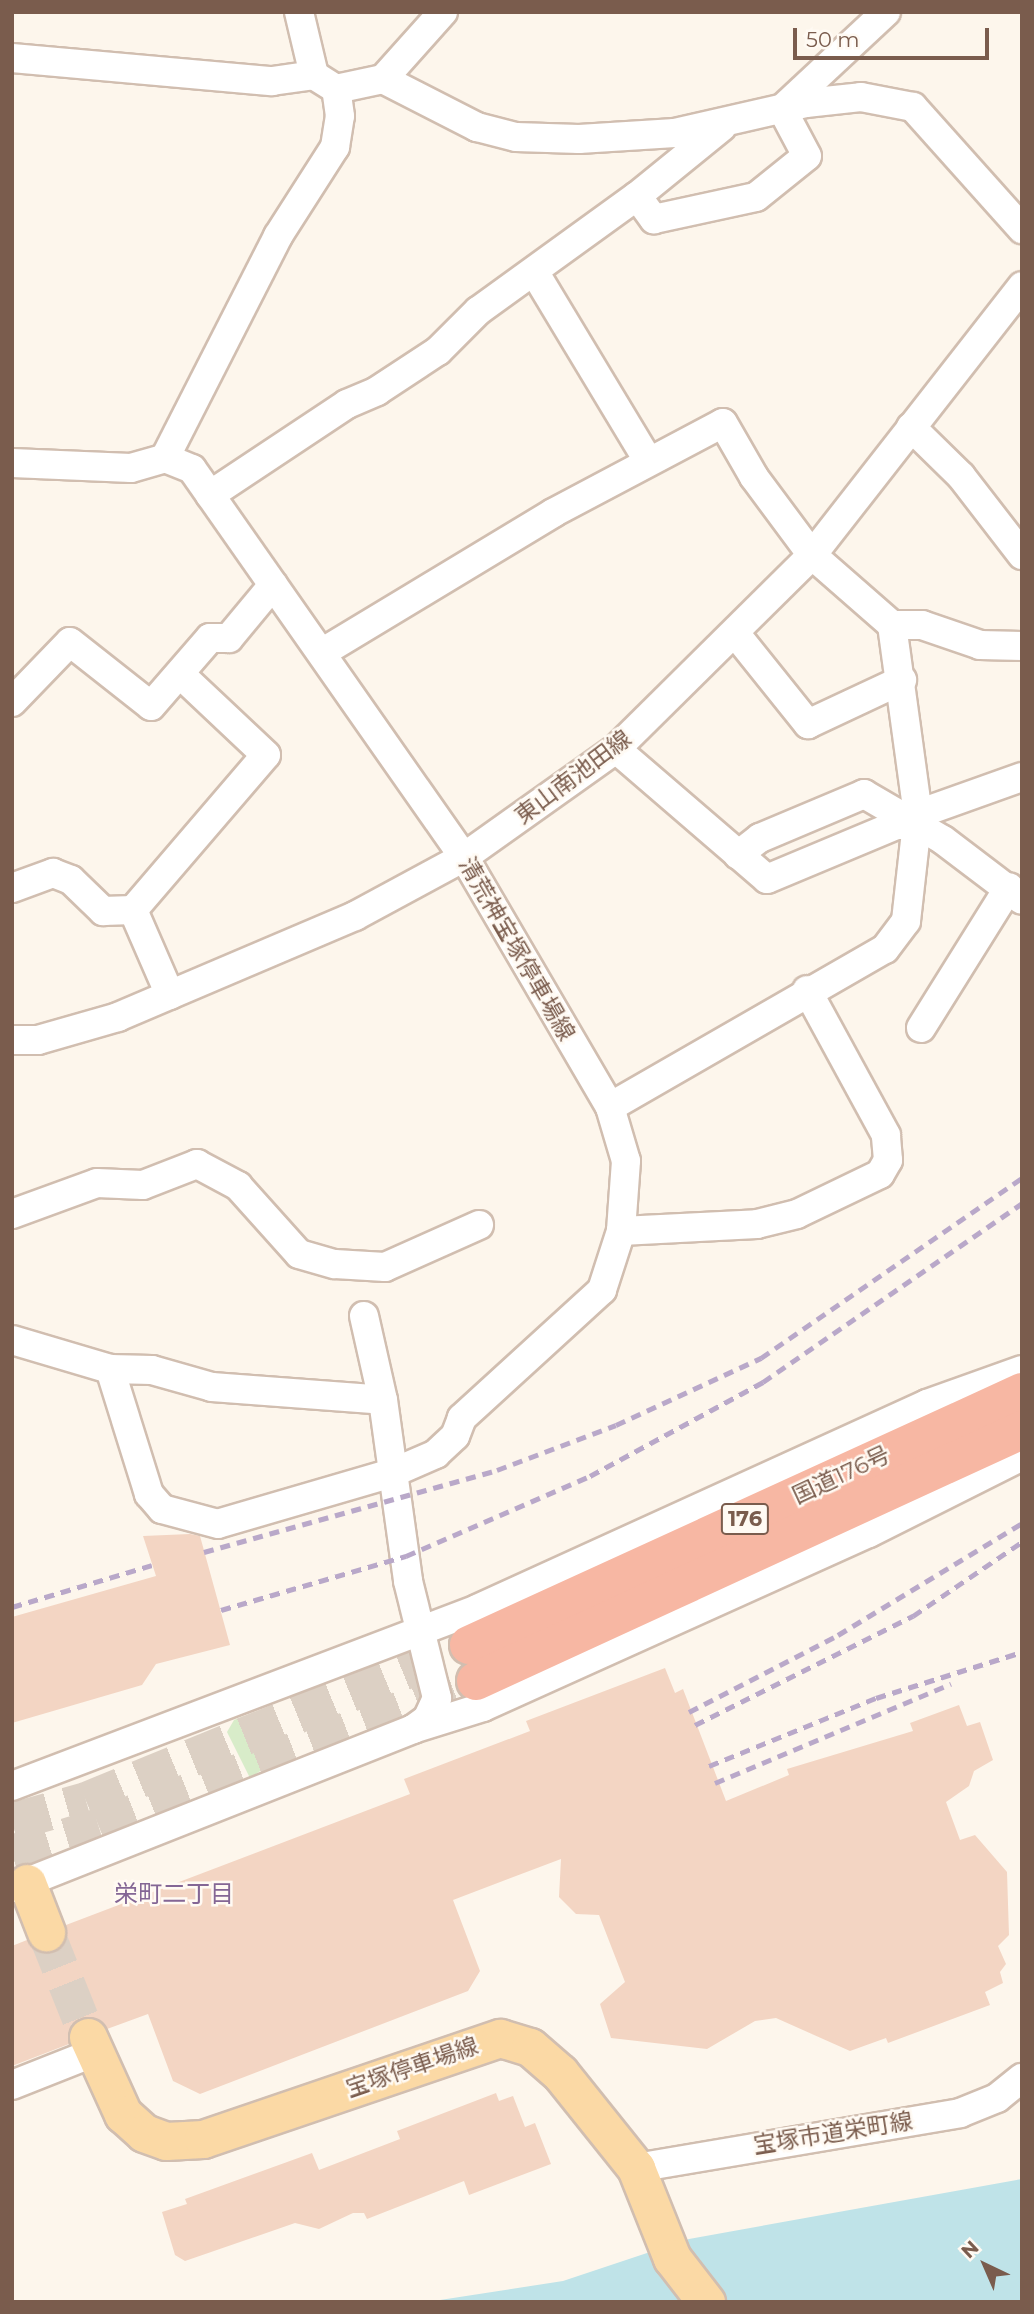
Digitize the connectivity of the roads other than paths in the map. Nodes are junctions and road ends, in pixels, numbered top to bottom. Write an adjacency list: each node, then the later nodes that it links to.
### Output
1 (299, 12): 6 (street)
2 (443, 12): 5 (street)
3 (868, 17): 7 (street)
4 (12, 58): 6 (street)
5 (383, 79): 6 (street); 8 (street)
6 (325, 82): 14 (street)
7 (782, 108): 8 (street); 9 (street); 10 (street)
8 (724, 125): 9 (street)
9 (637, 196): 11 (street)
10 (1022, 229)
11 (535, 273): 15 (street); 17 (street)
12 (1016, 306): 13 (street, 東山南池田線)
13 (911, 428): 18 (street, 東山南池田線); 19 (street)
14 (165, 458): 16 (street); 17 (street, 清荒神宝塚停車場線)
15 (648, 460): 18 (street); 24 (street)
16 (12, 463)
17 (210, 495): 20 (street, 清荒神宝塚停車場線)
18 (812, 555): 21 (street); 22 (street, 東山南池田線)
19 (1022, 555)
20 (273, 585): 24 (street, 清荒神宝塚停車場線); 25 (street)
21 (892, 625): 23 (street); 26 (street)
22 (735, 633): 26 (street); 28 (street, 東山南池田線)
23 (1022, 646)
24 (323, 652): 32 (street, 清荒神宝塚停車場線)
25 (180, 674): 27 (street); 35 (street)
26 (902, 680): 30 (street)
27 (12, 702)
28 (616, 749): 31 (street); 32 (street, 東山南池田線)
29 (1022, 778): 30 (street)
30 (917, 819): 31 (street); 31 (street); 34 (street); 36 (street)
31 (738, 855)
32 (464, 857): 37 (street, 東山南池田線); 40 (street, 清荒神宝塚停車場線)
33 (12, 888): 35 (street)
34 (1015, 894): 38 (street)
35 (133, 910): 37 (street)
36 (807, 990): 40 (street); 43 (street)
37 (170, 995): 39 (street, 東山南池田線)
38 (921, 1028)
39 (12, 1040)
40 (610, 1107): 43 (street, 清荒神宝塚停車場線)
41 (12, 1214): 42 (street)
42 (479, 1225)
43 (621, 1231): 52 (street, 清荒神宝塚停車場線)
44 (364, 1316): 49 (street)
45 (12, 1340): 46 (street)
46 (110, 1369): 49 (street); 52 (street, 清荒神宝塚停車場線)
47 (1022, 1370): 56 (street)
48 (1022, 1392): 56 (highway, 国道176号 / 176)
49 (383, 1400): 52 (street)
50 (1022, 1430): 56 (highway, 国道176号 / 176)
51 (1022, 1456): 58 (street)
52 (392, 1473): 53 (street)
53 (408, 1581): 54 (street); 55 (street); 56 (street)
54 (422, 1632): 55 (street); 56 (street); 57 (street)
55 (379, 1643): 57 (street); 59 (street)
56 (474, 1645)
57 (436, 1689): 58 (street)
58 (413, 1729): 60 (street)
59 (12, 1786)
60 (20, 1885): 61 (main road)
61 (46, 1932)
62 (91, 2045): 64 (street); 65 (main road, 宝塚停車場線)
63 (1022, 2078): 65 (street, 宝塚市道栄町線)
64 (12, 2085)
65 (641, 2180): 66 (main road, 宝塚停車場線)
66 (706, 2302)

